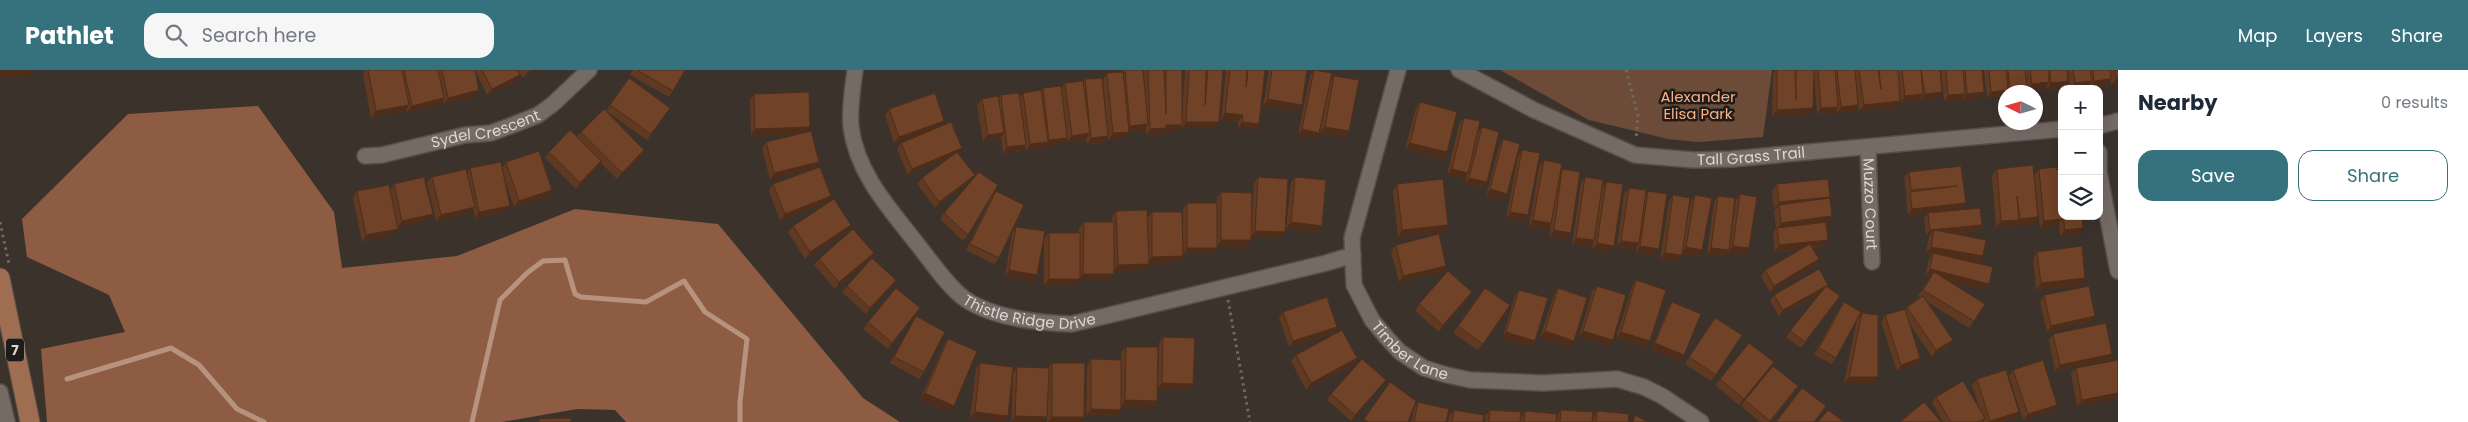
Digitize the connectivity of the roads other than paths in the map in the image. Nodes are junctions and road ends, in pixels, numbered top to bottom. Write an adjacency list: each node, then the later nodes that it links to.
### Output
1 (589, 70): 9 (street, Sydel Crescent)
2 (854, 70): 11 (street, Thistle Ridge Drive)
3 (1398, 70): 11 (street, Timber Lane)
4 (1459, 70): 8 (street, Tall Grass Trail)
5 (2118, 122): 6 (street)
6 (2103, 125)
7 (2058, 129): 8 (street, Tall Grass Trail)
8 (1868, 148): 12 (street, Muzzo Court)
9 (365, 156)
10 (2101, 175): 13 (street)
11 (1353, 254): 18 (street, Timber Lane)
12 (1872, 262)
13 (2118, 271)
14 (0, 278): 17 (main road, 7)
15 (0, 392): 16 (street)
16 (7, 422)
17 (30, 422)
18 (1701, 422)

